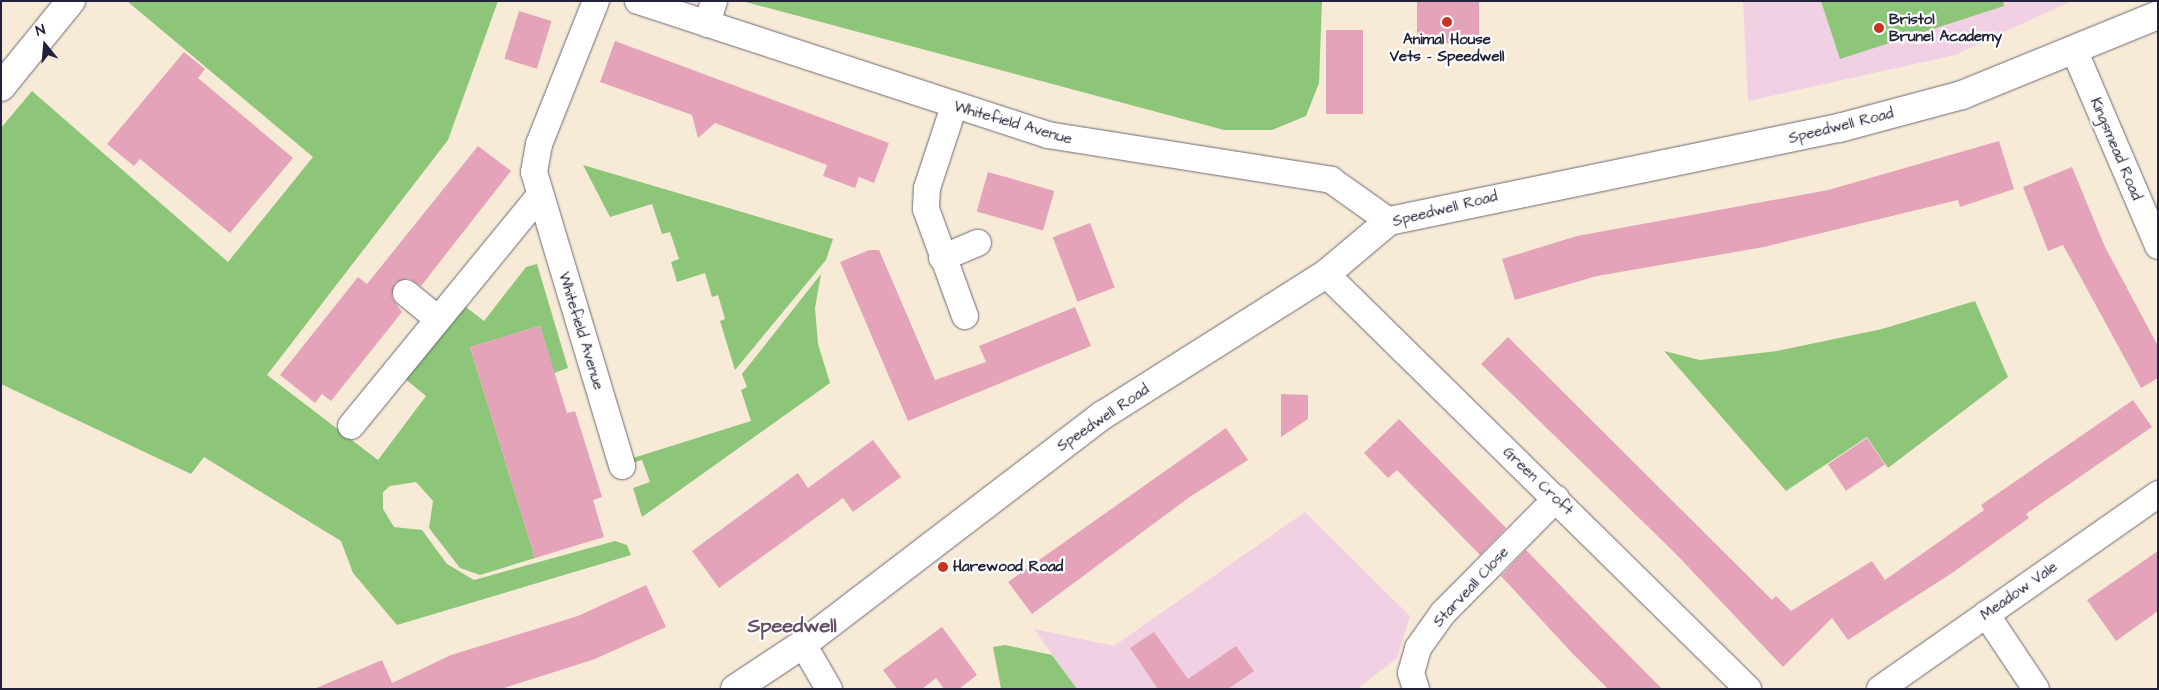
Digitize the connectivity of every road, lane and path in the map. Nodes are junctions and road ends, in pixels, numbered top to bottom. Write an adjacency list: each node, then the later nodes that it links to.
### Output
1 (71, 1): 7 (street)
2 (596, 1): 9 (street, Whitefield Avenue)
3 (638, 1): 4 (street, Whitefield Avenue)
4 (711, 13): 8 (street, Whitefield Avenue)
5 (2158, 14): 6 (street, Speedwell Road)
6 (2075, 52): 10 (street, Speedwell Road); 12 (street, Kingsmead Road)
7 (1, 87)
8 (954, 106): 10 (street, Whitefield Avenue); 13 (street)
9 (540, 195): 17 (street); 19 (street, Whitefield Avenue)
10 (1389, 221): 14 (street, Speedwell Road)
11 (978, 243): 13 (street)
12 (2158, 246)
13 (942, 258): 16 (street)
14 (1326, 274): 21 (street, Green Croft); 23 (street, Speedwell Road)
15 (406, 293): 17 (street)
16 (965, 316)
17 (438, 319): 18 (street)
18 (351, 426)
19 (622, 466)
20 (2158, 494): 22 (street, Meadow Vale)
21 (1556, 499): 26 (street, Starveall Close); 27 (street, Green Croft)
22 (1986, 614): 28 (street, Meadow Vale); 29 (street)
23 (803, 644): 24 (street, Speedwell Road); 25 (street)
24 (736, 689)
25 (829, 689)
26 (1416, 689)
27 (1748, 689)
28 (1880, 689)
29 (2036, 689)

